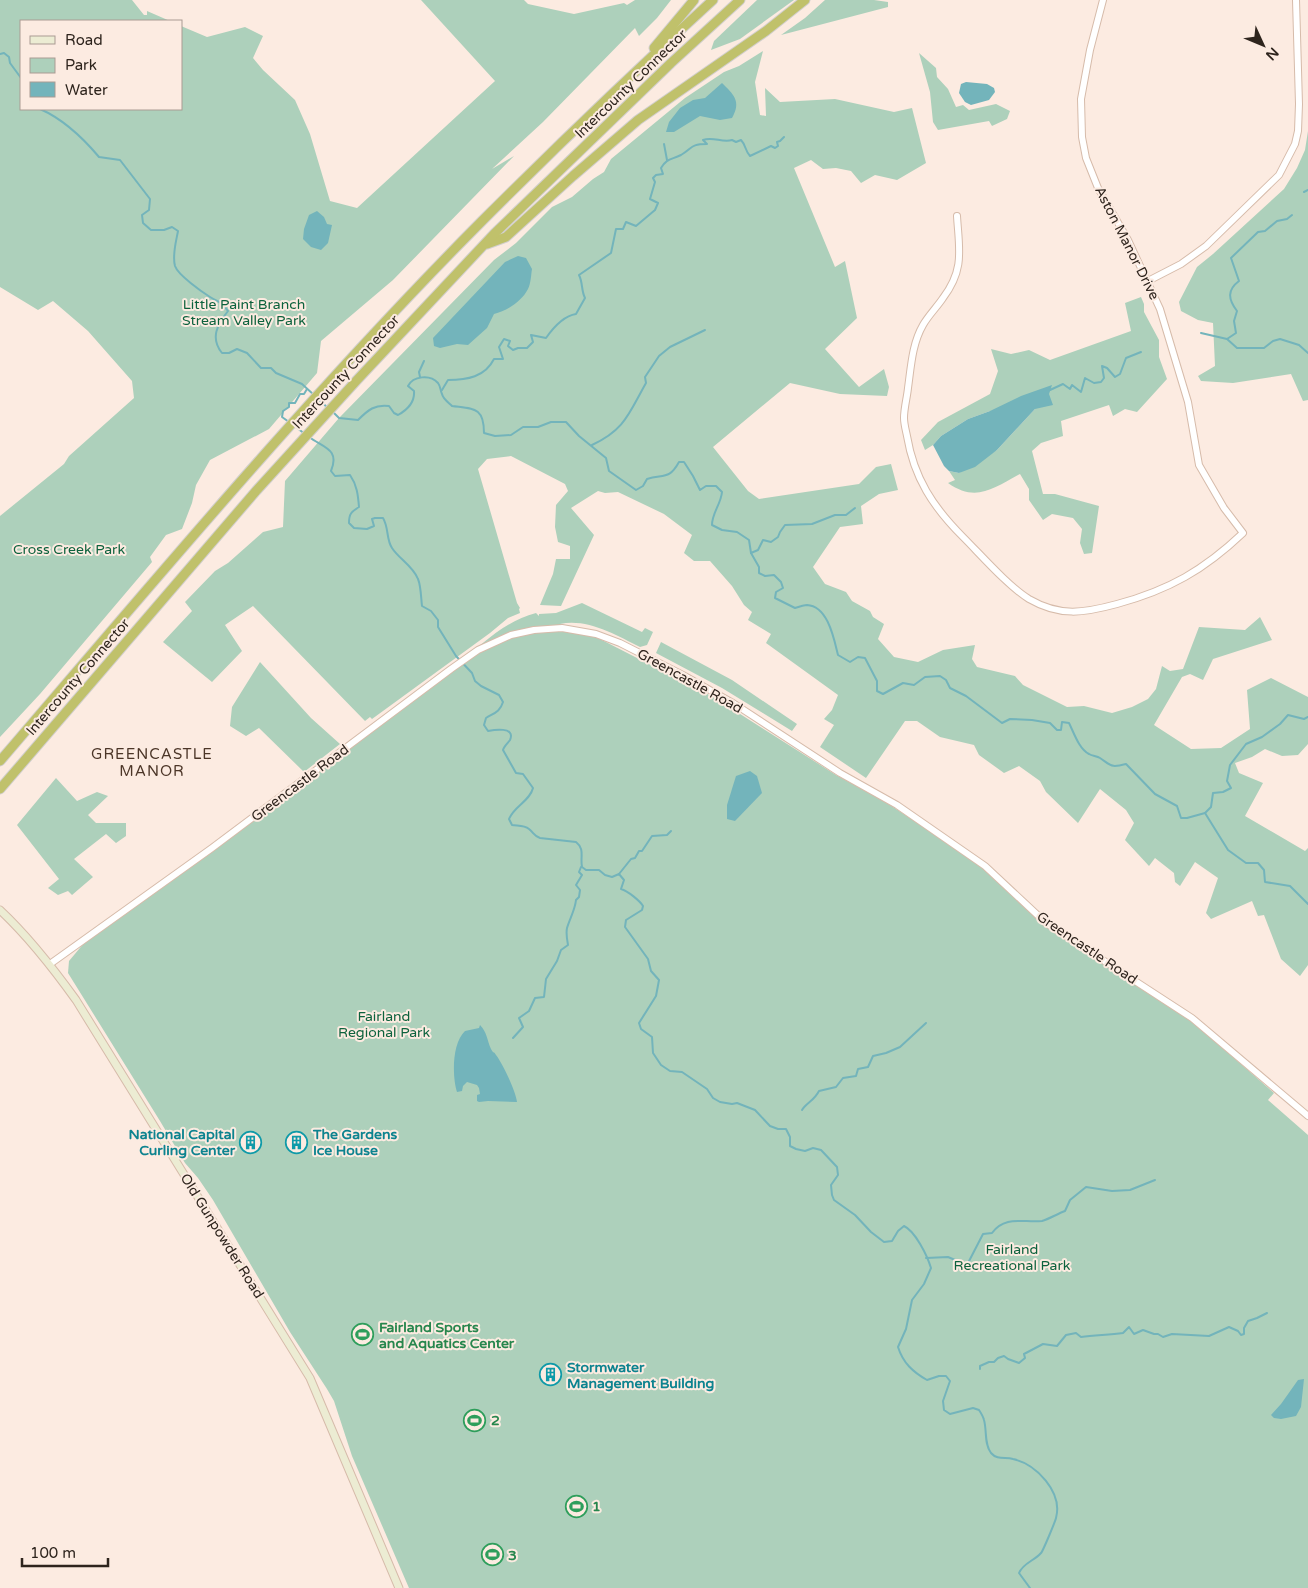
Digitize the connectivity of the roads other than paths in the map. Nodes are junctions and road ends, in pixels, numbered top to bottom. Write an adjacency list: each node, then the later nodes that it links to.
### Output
1 (694, 0): 7 (highway)
2 (712, 0): 7 (highway, Intercounty Connector)
3 (740, 0): 9 (highway, Intercounty Connector)
4 (805, 0): 9 (highway)
5 (1103, 0): 10 (street, Aston Manor Drive)
6 (1296, 0): 10 (street)
7 (622, 86): 11 (highway, Intercounty Connector)
8 (957, 216): 10 (street, Aston Manor Drive)
9 (487, 244): 12 (highway, Intercounty Connector)
10 (1148, 281)
11 (0, 761)
12 (0, 789)
13 (0, 910): 14 (main road, Old Gunpowder Road)
14 (50, 964): 15 (street, Greencastle Road); 16 (main road, Old Gunpowder Road)
15 (1308, 1116)
16 (399, 1588)

